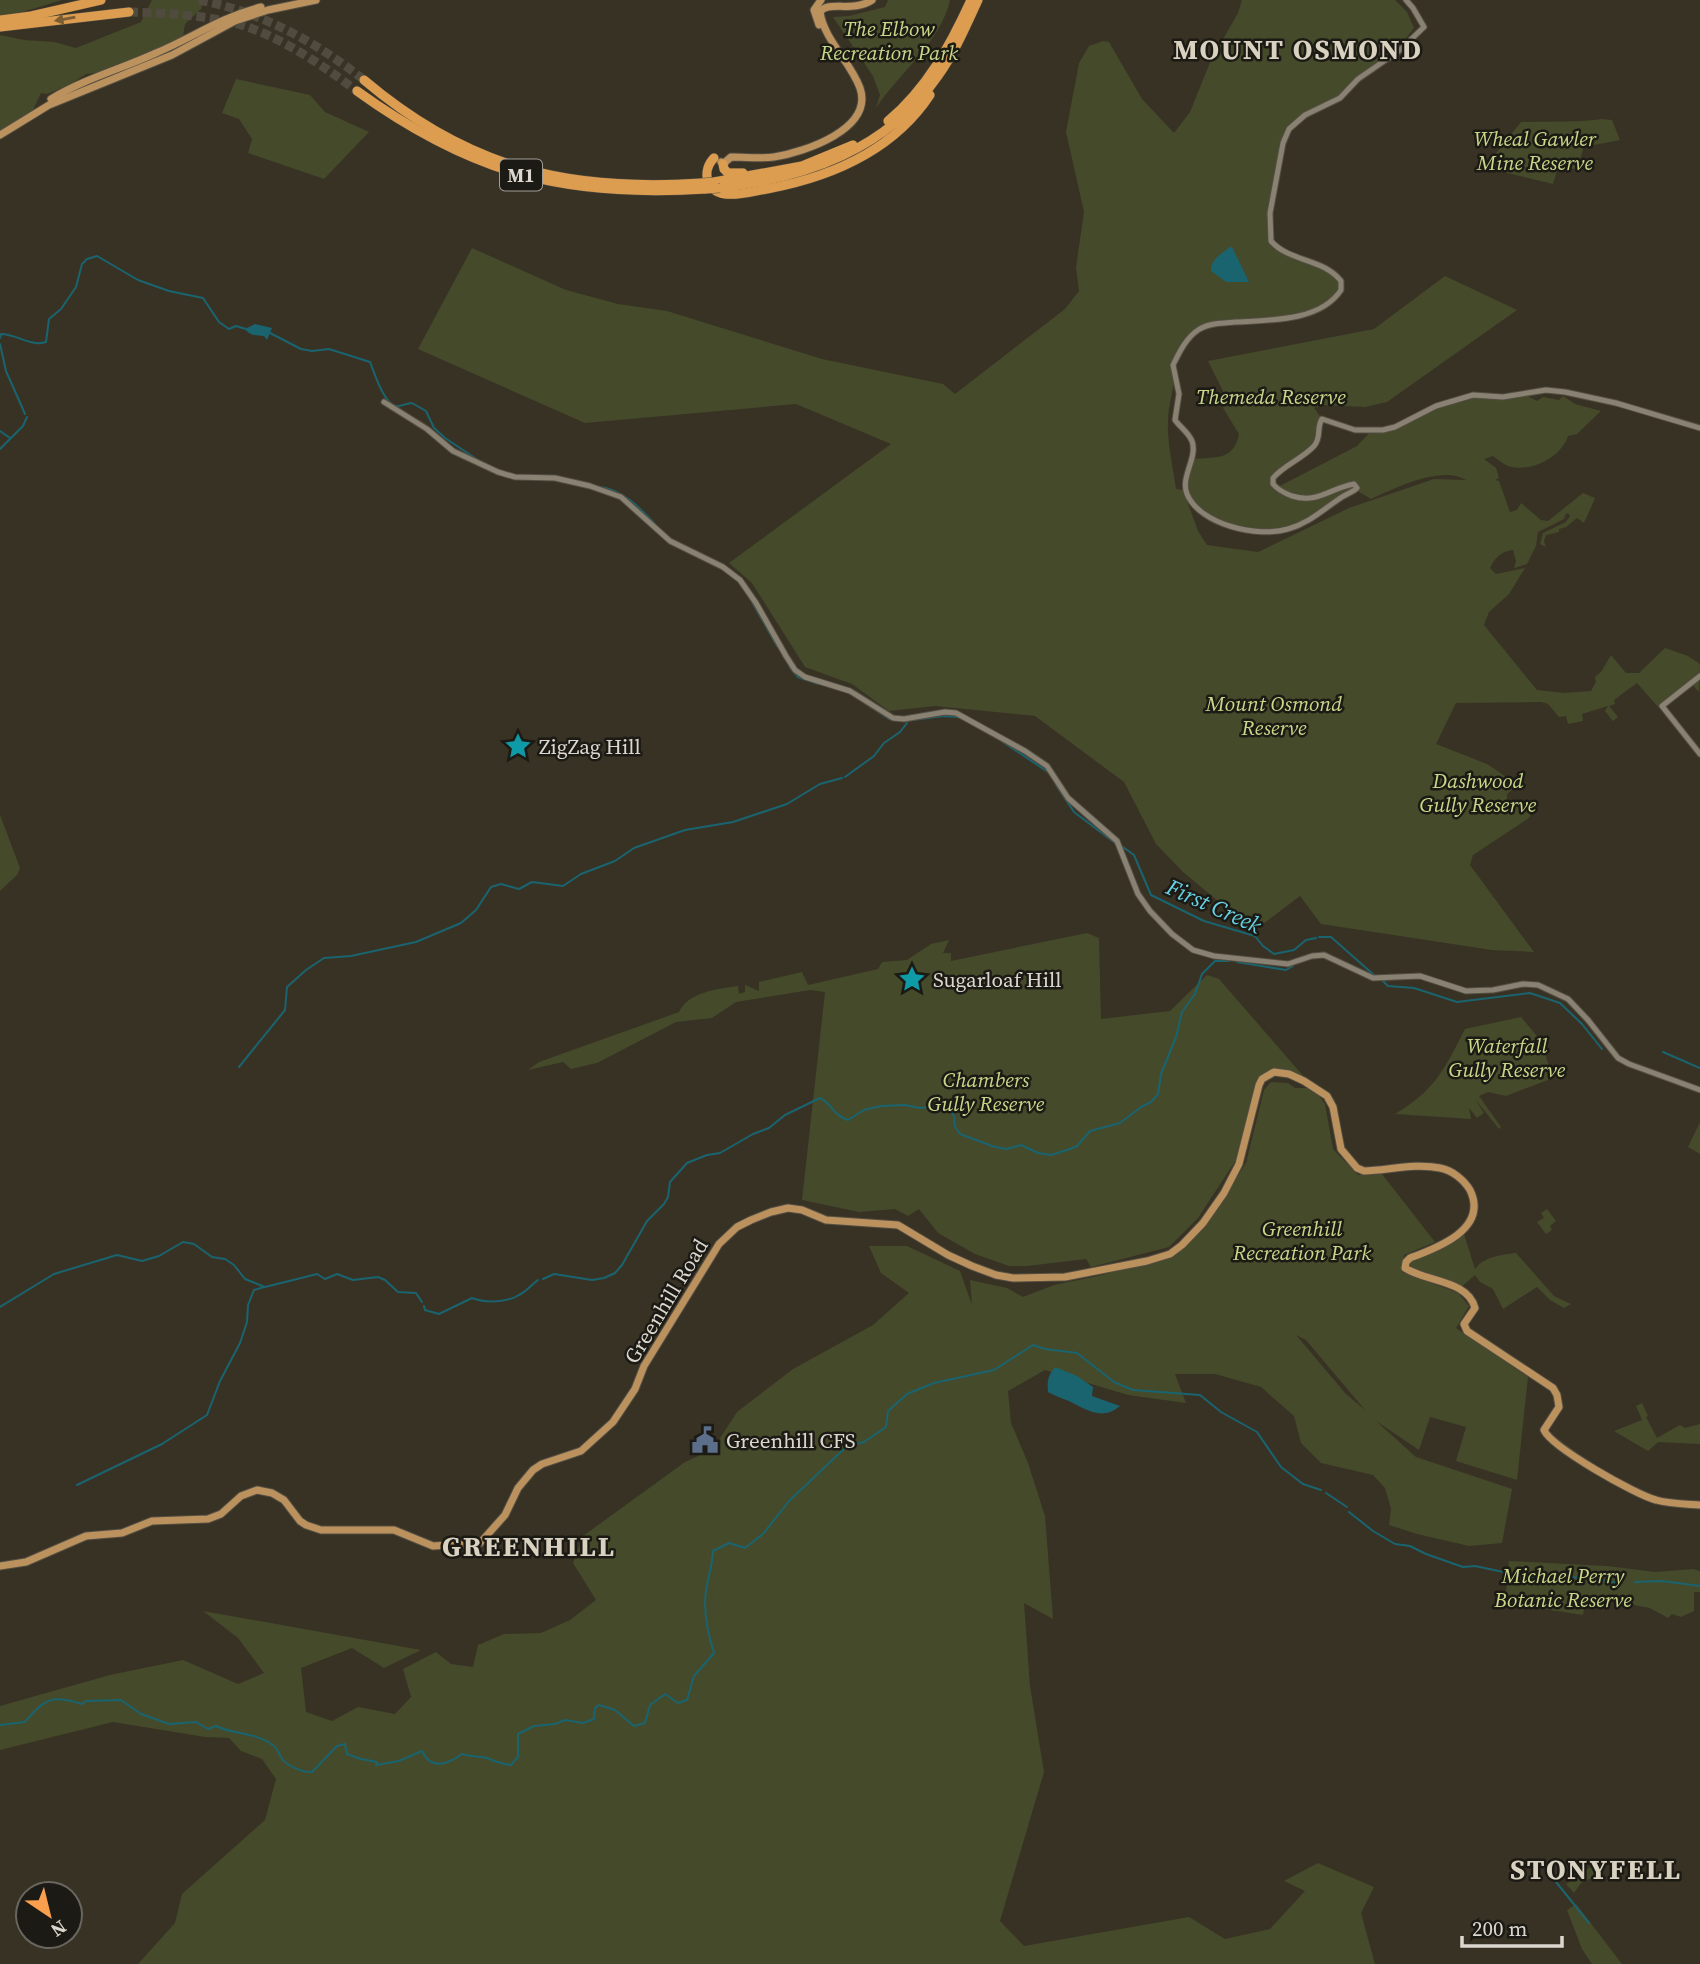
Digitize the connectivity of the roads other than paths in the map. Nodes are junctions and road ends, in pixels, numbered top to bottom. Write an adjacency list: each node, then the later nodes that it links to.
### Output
1 (101, 0): 13 (highway)
2 (295, 0): 12 (main road)
3 (316, 0): 12 (main road)
4 (821, 0): 20 (main road)
5 (841, 0): 6 (main road)
6 (865, 0)
7 (872, 0): 21 (main road)
8 (971, 0): 19 (highway, M1)
9 (978, 0): 15 (highway, M1)
10 (1406, 0): 24 (street)
11 (129, 12): 14 (highway, one-way to 14)
12 (239, 16): 18 (main road)
13 (0, 20)
14 (0, 27)
15 (956, 48): 20 (highway); 22 (highway, M1)
16 (364, 80): 22 (highway, M1)
17 (357, 90): 22 (highway, M1)
18 (0, 133)
19 (867, 137): 21 (highway); 22 (highway, M1)
20 (714, 158): 21 (main road)
21 (723, 164)
22 (710, 186)
23 (384, 402): 29 (street)
24 (1700, 428)
25 (1700, 676): 26 (street)
26 (1675, 696): 27 (street); 27 (street)
27 (1669, 714): 28 (street)
28 (1700, 754)
29 (1700, 1090)
30 (1700, 1505): 31 (main road, Greenhill Road)
31 (0, 1566)

